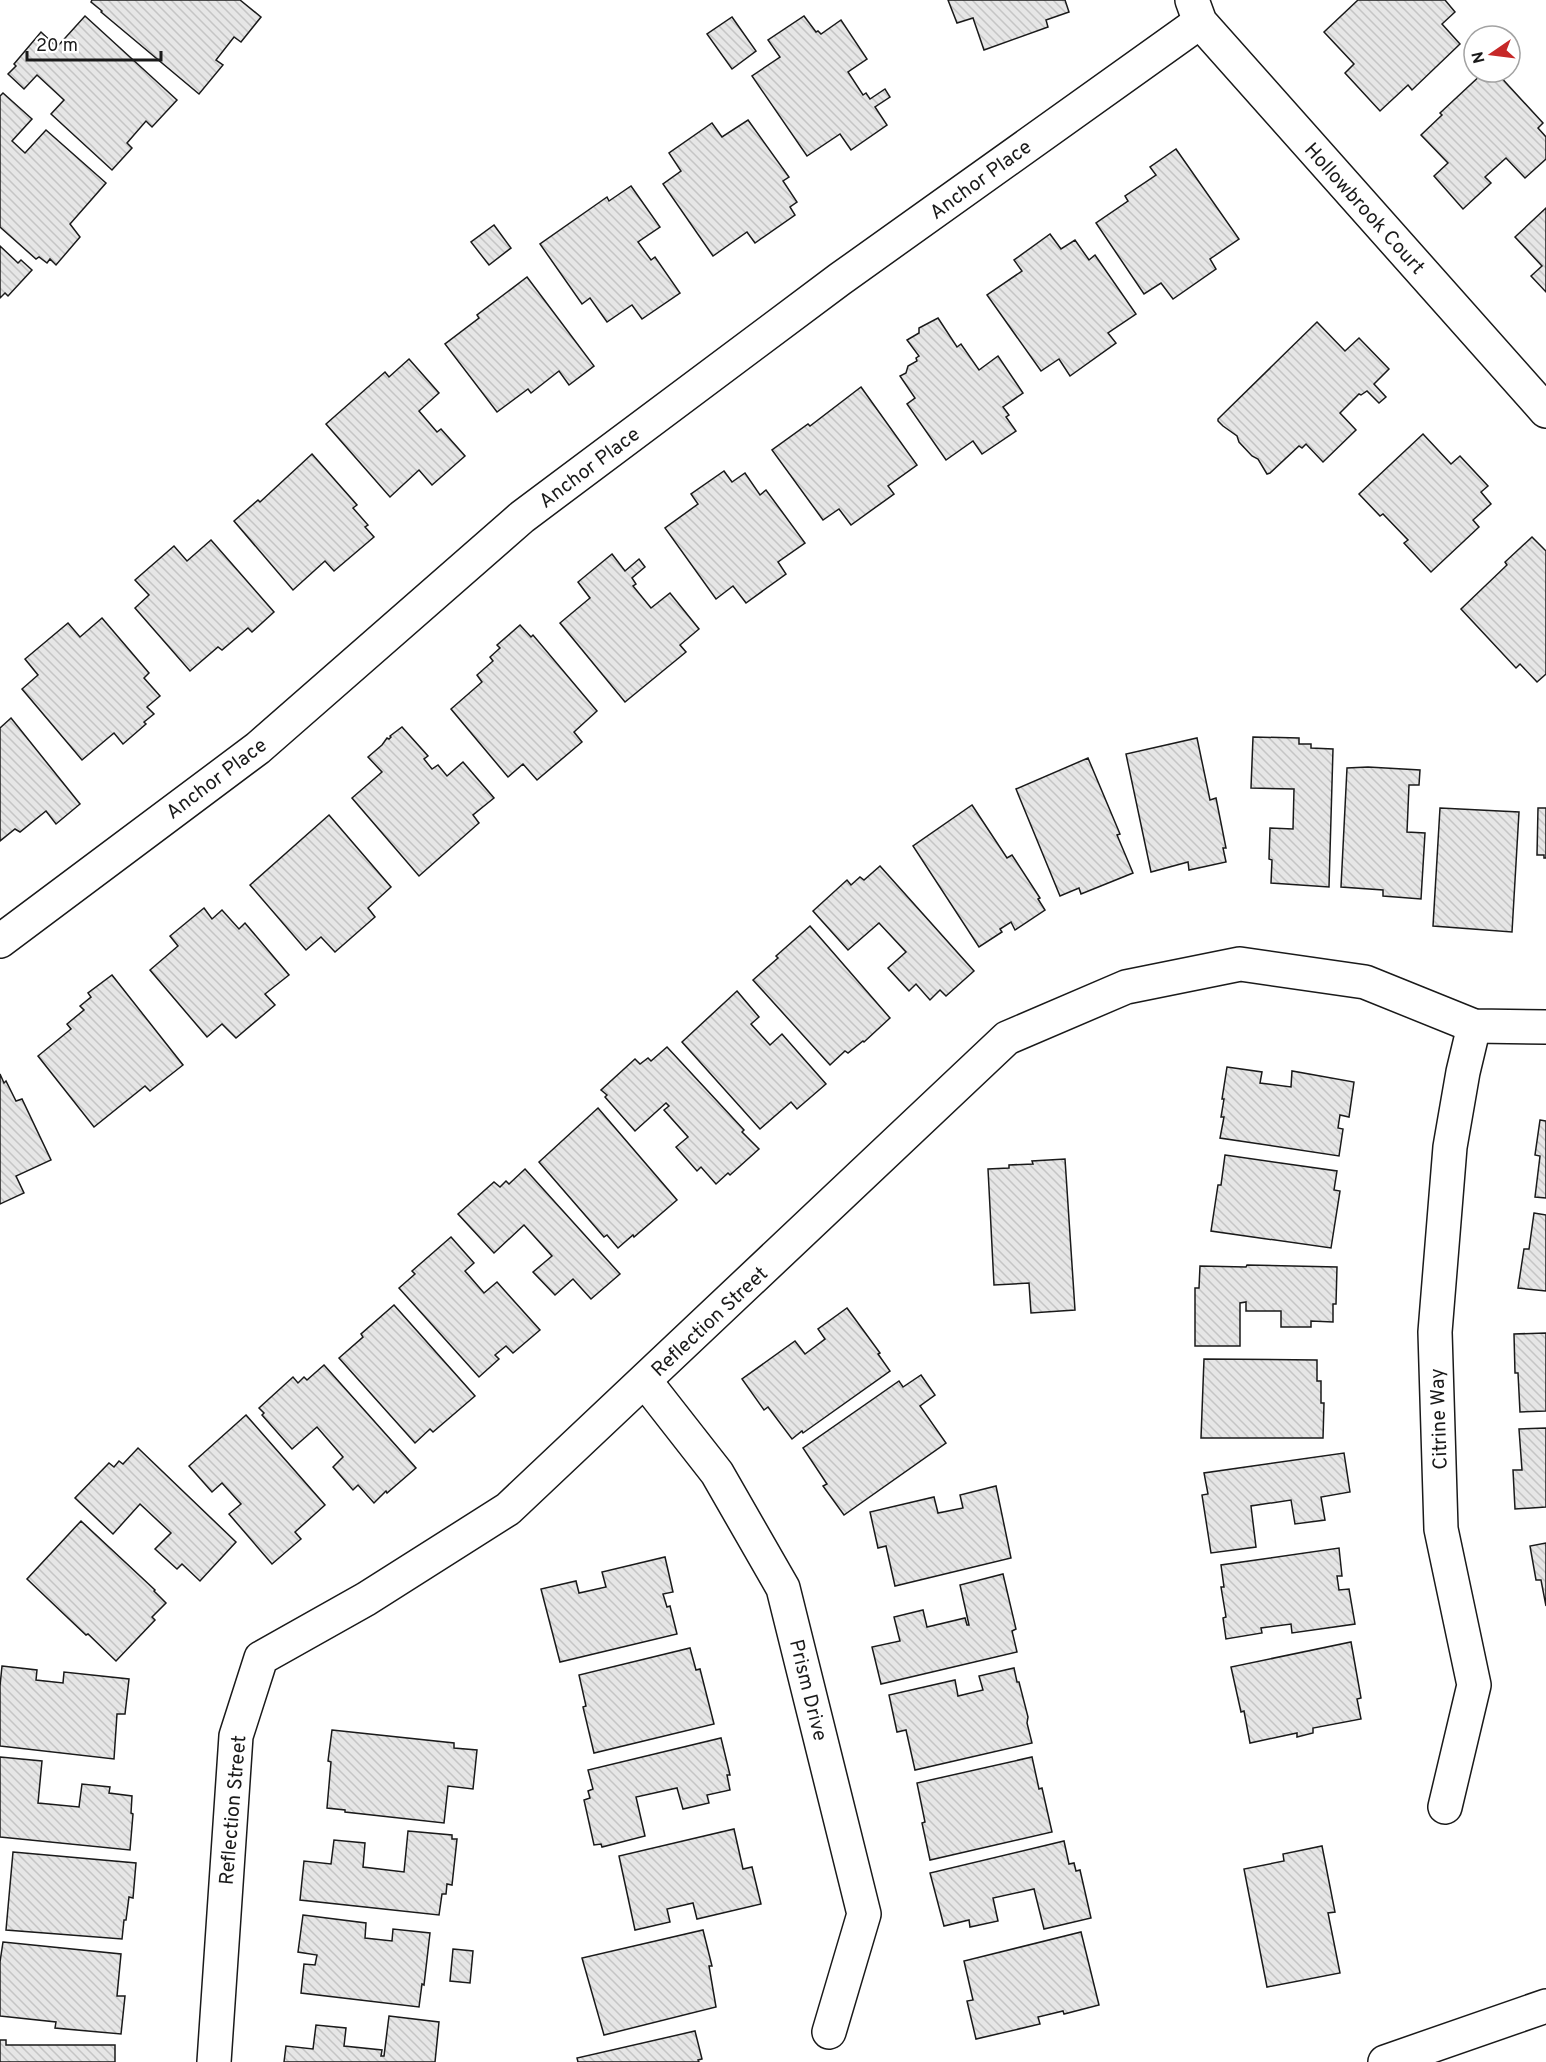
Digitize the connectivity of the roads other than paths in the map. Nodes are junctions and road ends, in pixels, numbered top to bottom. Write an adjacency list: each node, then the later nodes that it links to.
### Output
1 (1196, 11): 2 (street, Hollowbrook Court); 3 (street, Anchor Place)
2 (1546, 411)
3 (0, 941)
4 (1474, 1026): 5 (street, Reflection Street); 6 (street, Reflection Street); 7 (street, Citrine Way)
5 (1546, 1027)
6 (645, 1381): 9 (street, Prism Drive); 10 (street, Reflection Street)
7 (1445, 1807)
8 (1546, 2006): 11 (street)
9 (829, 2032)
10 (214, 2062)
11 (1385, 2062)

